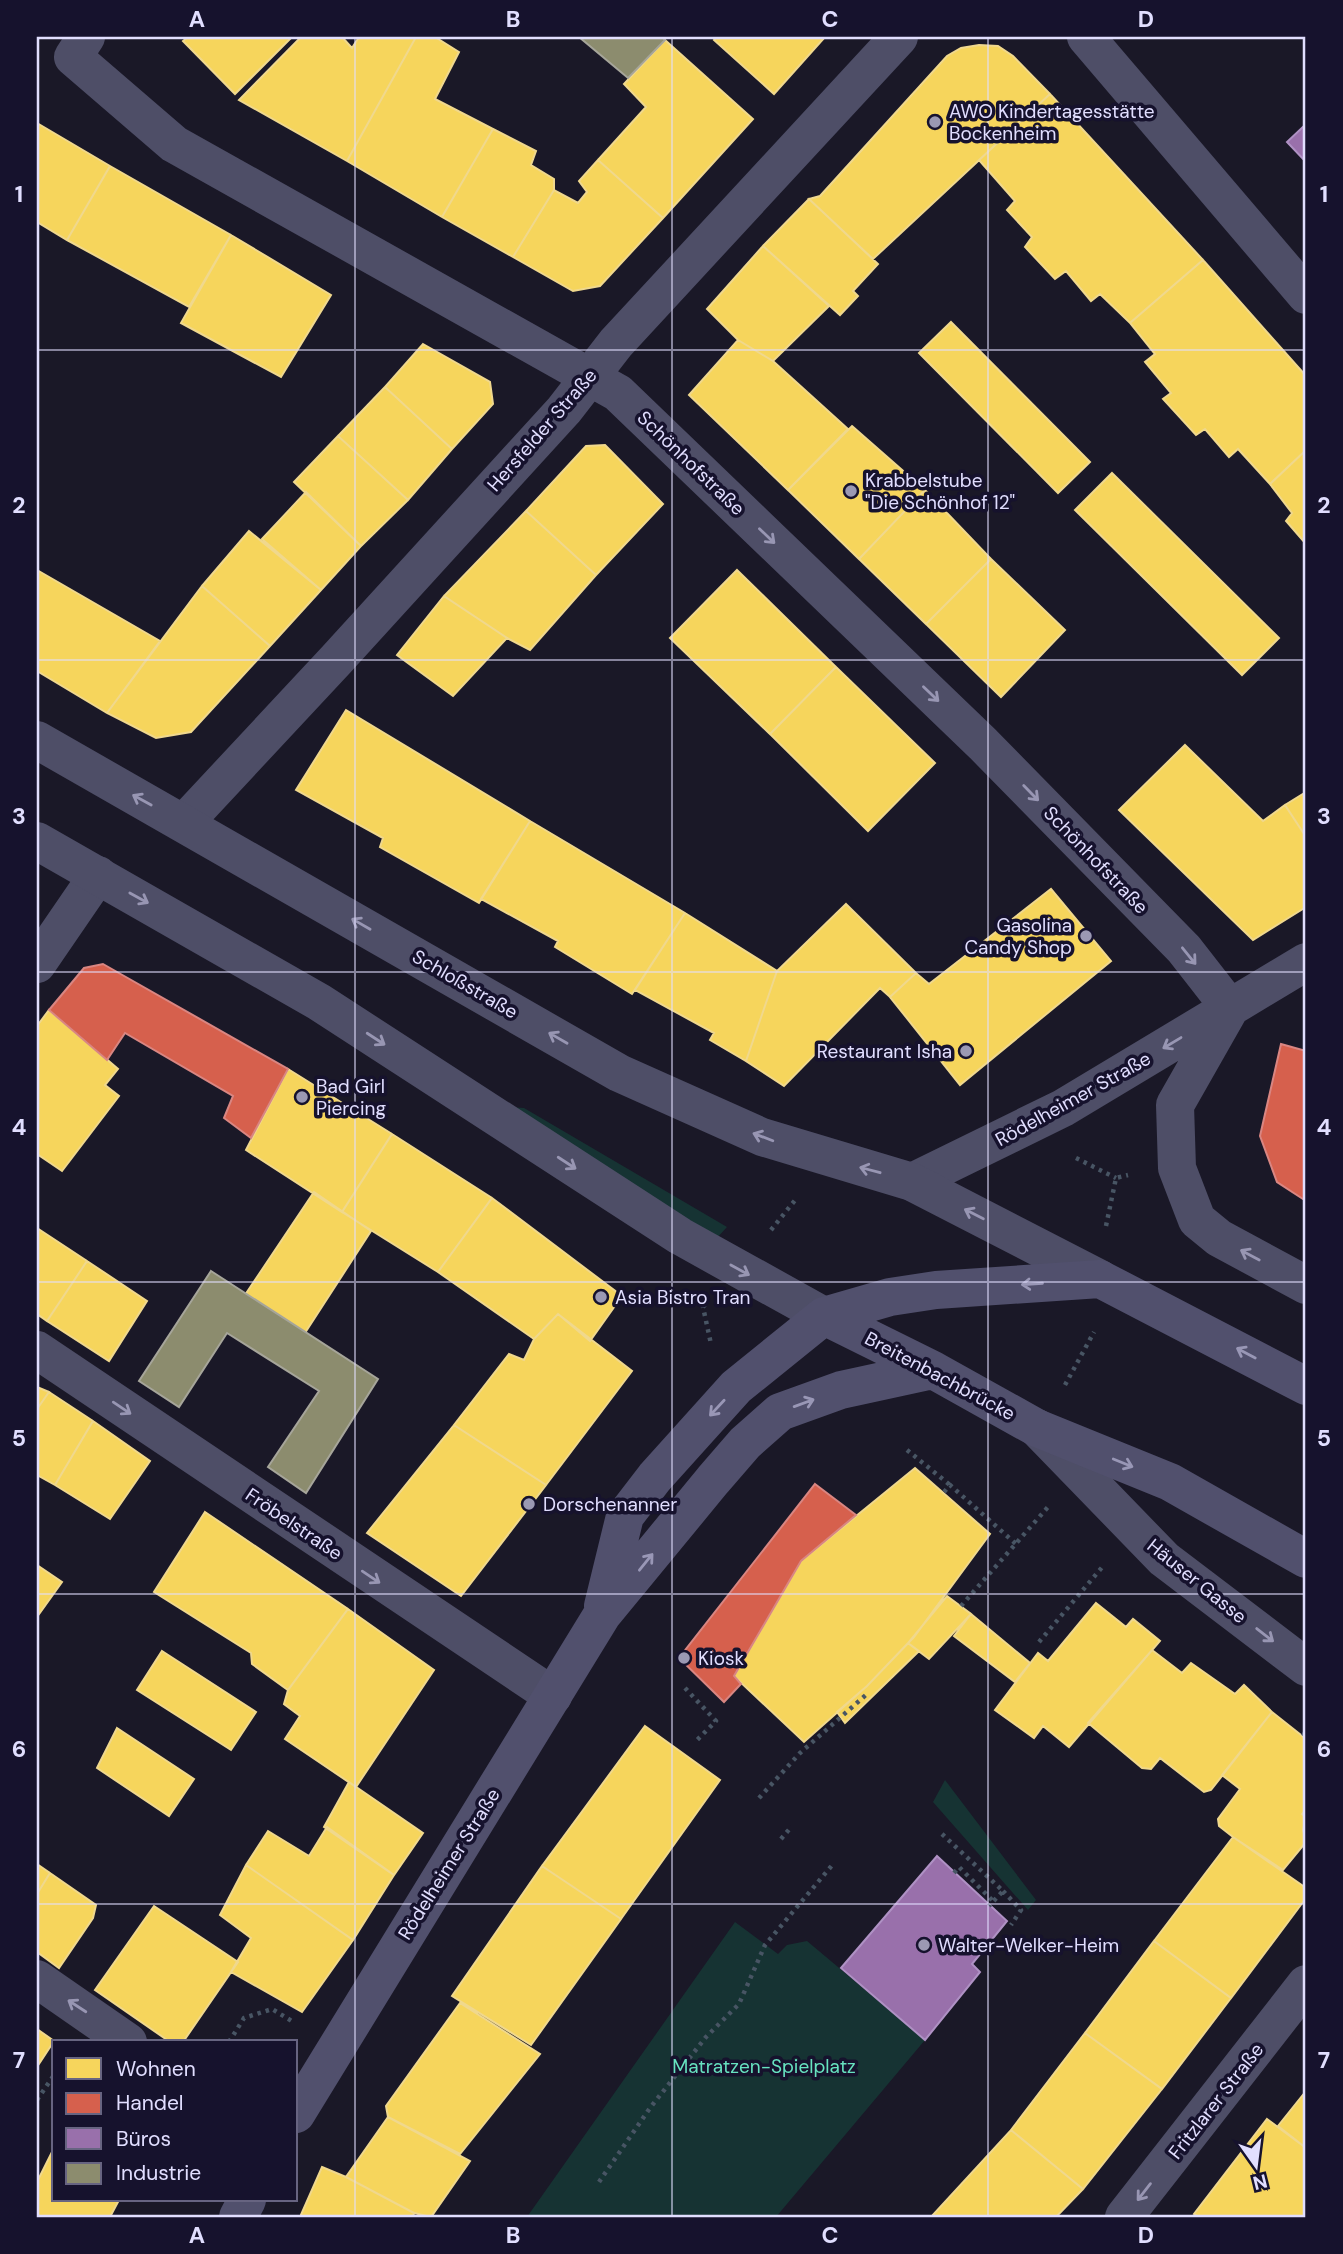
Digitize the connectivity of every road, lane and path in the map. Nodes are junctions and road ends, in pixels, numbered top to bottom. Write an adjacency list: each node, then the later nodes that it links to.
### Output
1 (86, 37): 5 (street, Schönhofstraße)
2 (899, 37): 5 (street, Hersfelder Straße)
3 (1086, 37): 4 (street)
4 (1306, 295)
5 (588, 378): 7 (street, Hersfelder Straße); 12 (street, Schönhofstraße, one-way to 12)
6 (37, 740): 7 (street, Schloßstraße, one-way to 6)
7 (184, 823): 14 (street, Schloßstraße, one-way to 7)
8 (37, 841): 9 (street)
9 (98, 875): 11 (street); 20 (street, one-way to 20)
10 (1306, 962): 12 (street, Rödelheimer Straße)
11 (37, 964)
12 (1230, 1009): 14 (street, Rödelheimer Straße, one-way to 14); 19 (street, Rödelheimer Straße, one-way to 12)
13 (1136, 1173): 16 (path)
14 (912, 1182): 18 (street, one-way to 14)
15 (791, 1206): 17 (path)
16 (1108, 1213)
17 (767, 1234)
18 (1100, 1279): 20 (main road, Breitenbachbrücke, one-way to 20); 24 (main road, one-way to 18)
19 (1306, 1285)
20 (824, 1316): 23 (main road, Breitenbachbrücke); 35 (main road, Rödelheimer Straße, one-way to 35)
21 (1093, 1336): 25 (path)
22 (37, 1350): 40 (street, Fröbelstraße, one-way to 40)
23 (933, 1370): 26 (main road, Breitenbachbrücke); 35 (main road, Rödelheimer Straße, one-way to 23)
24 (1306, 1386)
25 (1062, 1392)
26 (1037, 1427): 33 (main road, Breitenbachbrücke, one-way to 33); 37 (street, Häuser Gasse, one-way to 37)
27 (907, 1450): 28 (path)
28 (950, 1485): 29 (path); 31 (path)
29 (944, 1492)
30 (1050, 1504): 31 (path)
31 (1016, 1544): 34 (path)
32 (1111, 1556): 36 (path)
33 (1306, 1559)
34 (961, 1606)
35 (602, 1615): 40 (main road, Rödelheimer Straße)
36 (1039, 1642)
37 (1306, 1667)
38 (685, 1688): 41 (path)
39 (867, 1694): 42 (path)
40 (553, 1696): 59 (main road, Rödelheimer Straße)
41 (696, 1741)
42 (759, 1798)
43 (792, 1826): 45 (path)
44 (942, 1834): 48 (path)
45 (782, 1839)
46 (834, 1863): 60 (path)
47 (954, 1873): 49 (path)
48 (1003, 1891): 49 (path); 51 (path)
49 (993, 1901): 50 (path)
50 (989, 1906)
51 (1011, 1925)
52 (37, 1979): 55 (street, one-way to 52)
53 (1306, 1983): 61 (street, Fritzlarer Straße, one-way to 61)
54 (301, 2026): 56 (path)
55 (125, 2040)
56 (230, 2040)
57 (52, 2078): 58 (path)
58 (37, 2101)
59 (298, 2111)
60 (599, 2182)
61 (1124, 2217)

